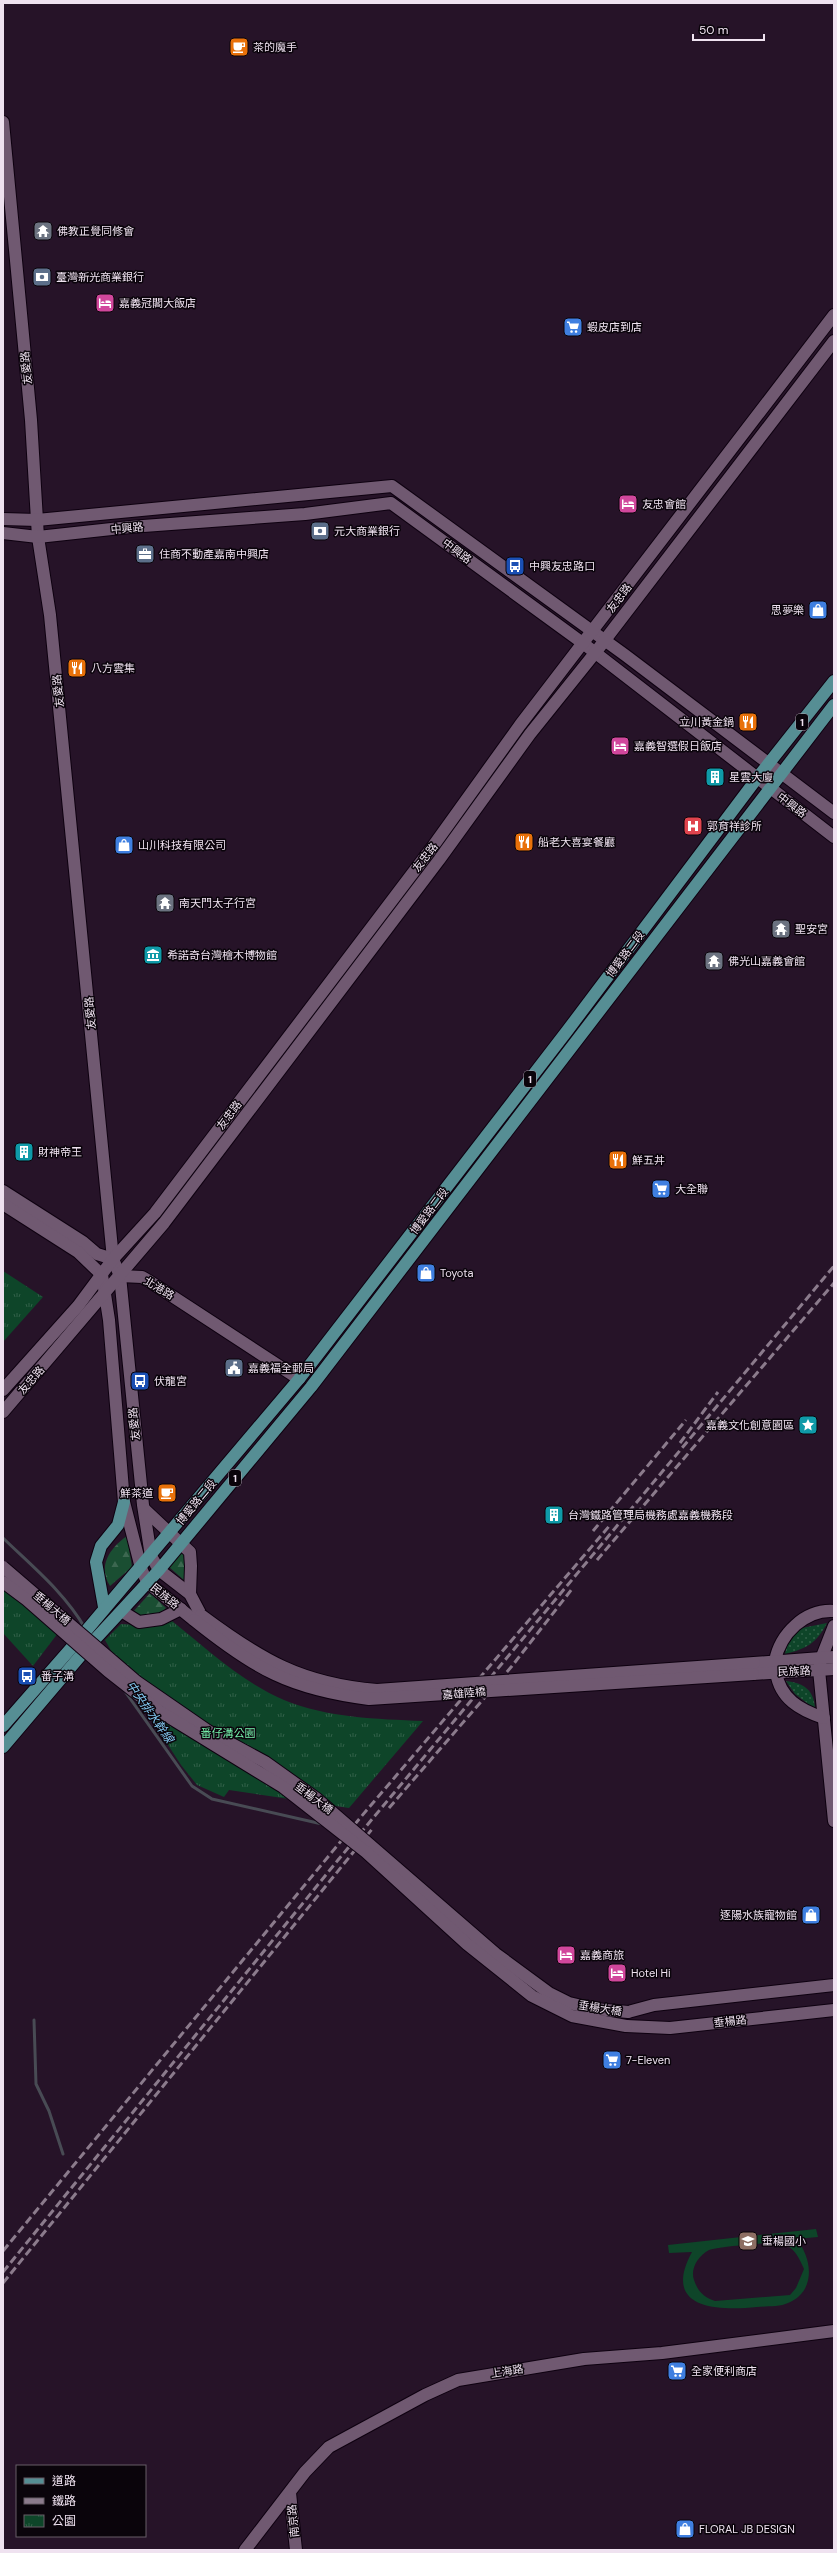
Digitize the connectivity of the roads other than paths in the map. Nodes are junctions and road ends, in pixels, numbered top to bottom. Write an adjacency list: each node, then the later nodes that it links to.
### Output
1 (3, 122): 2 (street, 友愛路)
2 (8, 244): 6 (street, 友愛路)
3 (834, 315): 9 (street, 友忠路)
4 (834, 341): 10 (street, 友忠路)
5 (3, 519): 6 (street, 中興路)
6 (36, 520): 8 (street, 友愛路); 9 (street, 中興路)
7 (3, 533): 8 (street, 中興路)
8 (38, 537): 11 (street, 中興路); 23 (street, 友愛路)
9 (593, 632): 10 (street, 中興路); 11 (street, 友忠路)
10 (605, 640): 12 (street, 友忠路); 15 (street, 中興路)
11 (584, 644): 12 (street, 中興路); 23 (street, 友忠路)
12 (595, 653): 17 (street, 中興路); 25 (street, 友忠路)
13 (834, 681): 15 (main road, 博愛路二段 / 1)
14 (834, 705): 16 (main road, 博愛路二段 / 1)
15 (768, 763): 16 (street, 中興路); 17 (main road, 博愛路二段 / 1)
16 (782, 774): 18 (main road, 博愛路二段 / 1); 19 (street, 中興路)
17 (758, 777): 18 (street, 中興路); 27 (main road, 博愛路二段 / 1)
18 (770, 789): 20 (street, 中興路); 33 (main road, 博愛路二段 / 1)
19 (834, 813)
20 (834, 836)
21 (3, 1191): 23 (street)
22 (3, 1204): 24 (street)
23 (113, 1259): 24 (street, 友忠路); 25 (street)
24 (102, 1275): 26 (street); 28 (street, 友忠路)
25 (120, 1276): 26 (street, 友忠路); 27 (street, 北港路); 31 (street, 友愛路)
26 (106, 1292): 29 (street, 友忠路); 30 (street, 友愛路)
27 (299, 1379): 32 (main road, 博愛路二段 / 1)
28 (3, 1390)
29 (3, 1412)
30 (124, 1502): 36 (street, 友愛路); 41 (main road)
31 (144, 1509): 32 (street); 34 (street, 友愛路)
32 (170, 1533): 33 (street); 34 (main road, 博愛路二段 / 1)
33 (181, 1543): 37 (main road, 博愛路二段 / 1); 40 (street)
34 (151, 1556): 36 (main road, 博愛路二段 / 1); 37 (street, 友愛路)
35 (3, 1567): 58 (street, 垂楊大橋, bridge)
36 (140, 1568): 39 (street, 民族路); 41 (main road, 博愛路二段 / 1)
37 (159, 1570): 39 (main road, 博愛路二段 / 1); 40 (street, 民族路)
38 (3, 1582): 60 (street, 垂楊大橋, bridge)
39 (147, 1582): 42 (street, 民族路); 44 (main road, 博愛路二段 / 1)
40 (190, 1594): 45 (street, 民族路)
41 (104, 1608): 47 (main road, 博愛路二段 / 1)
42 (181, 1609): 44 (street); 45 (street, 民族路)
43 (834, 1611): 50 (street)
44 (123, 1612): 47 (main road, 博愛路二段 / 1)
45 (198, 1618): 51 (street, 嘉雄陸橋, bridge)
46 (834, 1626): 49 (street)
47 (84, 1643): 54 (main road, 博愛路二段 / 1); 55 (main road, 博愛路二段 / 1)
48 (834, 1657): 49 (street, 民族路)
49 (820, 1665): 50 (street, 民族路); 52 (street, 民族路); 53 (street)
50 (776, 1666): 51 (street, 民族路); 53 (street)
51 (754, 1668)
52 (834, 1669)
53 (824, 1718): 57 (street)
54 (3, 1726)
55 (8, 1733): 56 (main road, 博愛路二段 / 1)
56 (3, 1747)
57 (834, 1821)
58 (834, 1985)
59 (834, 2010): 60 (street, 垂楊路)
60 (626, 2026)
61 (834, 2331): 62 (street, 上海路)
62 (290, 2493): 63 (street, 上海路); 64 (street, 南京路)
63 (245, 2550)
64 (296, 2550)

